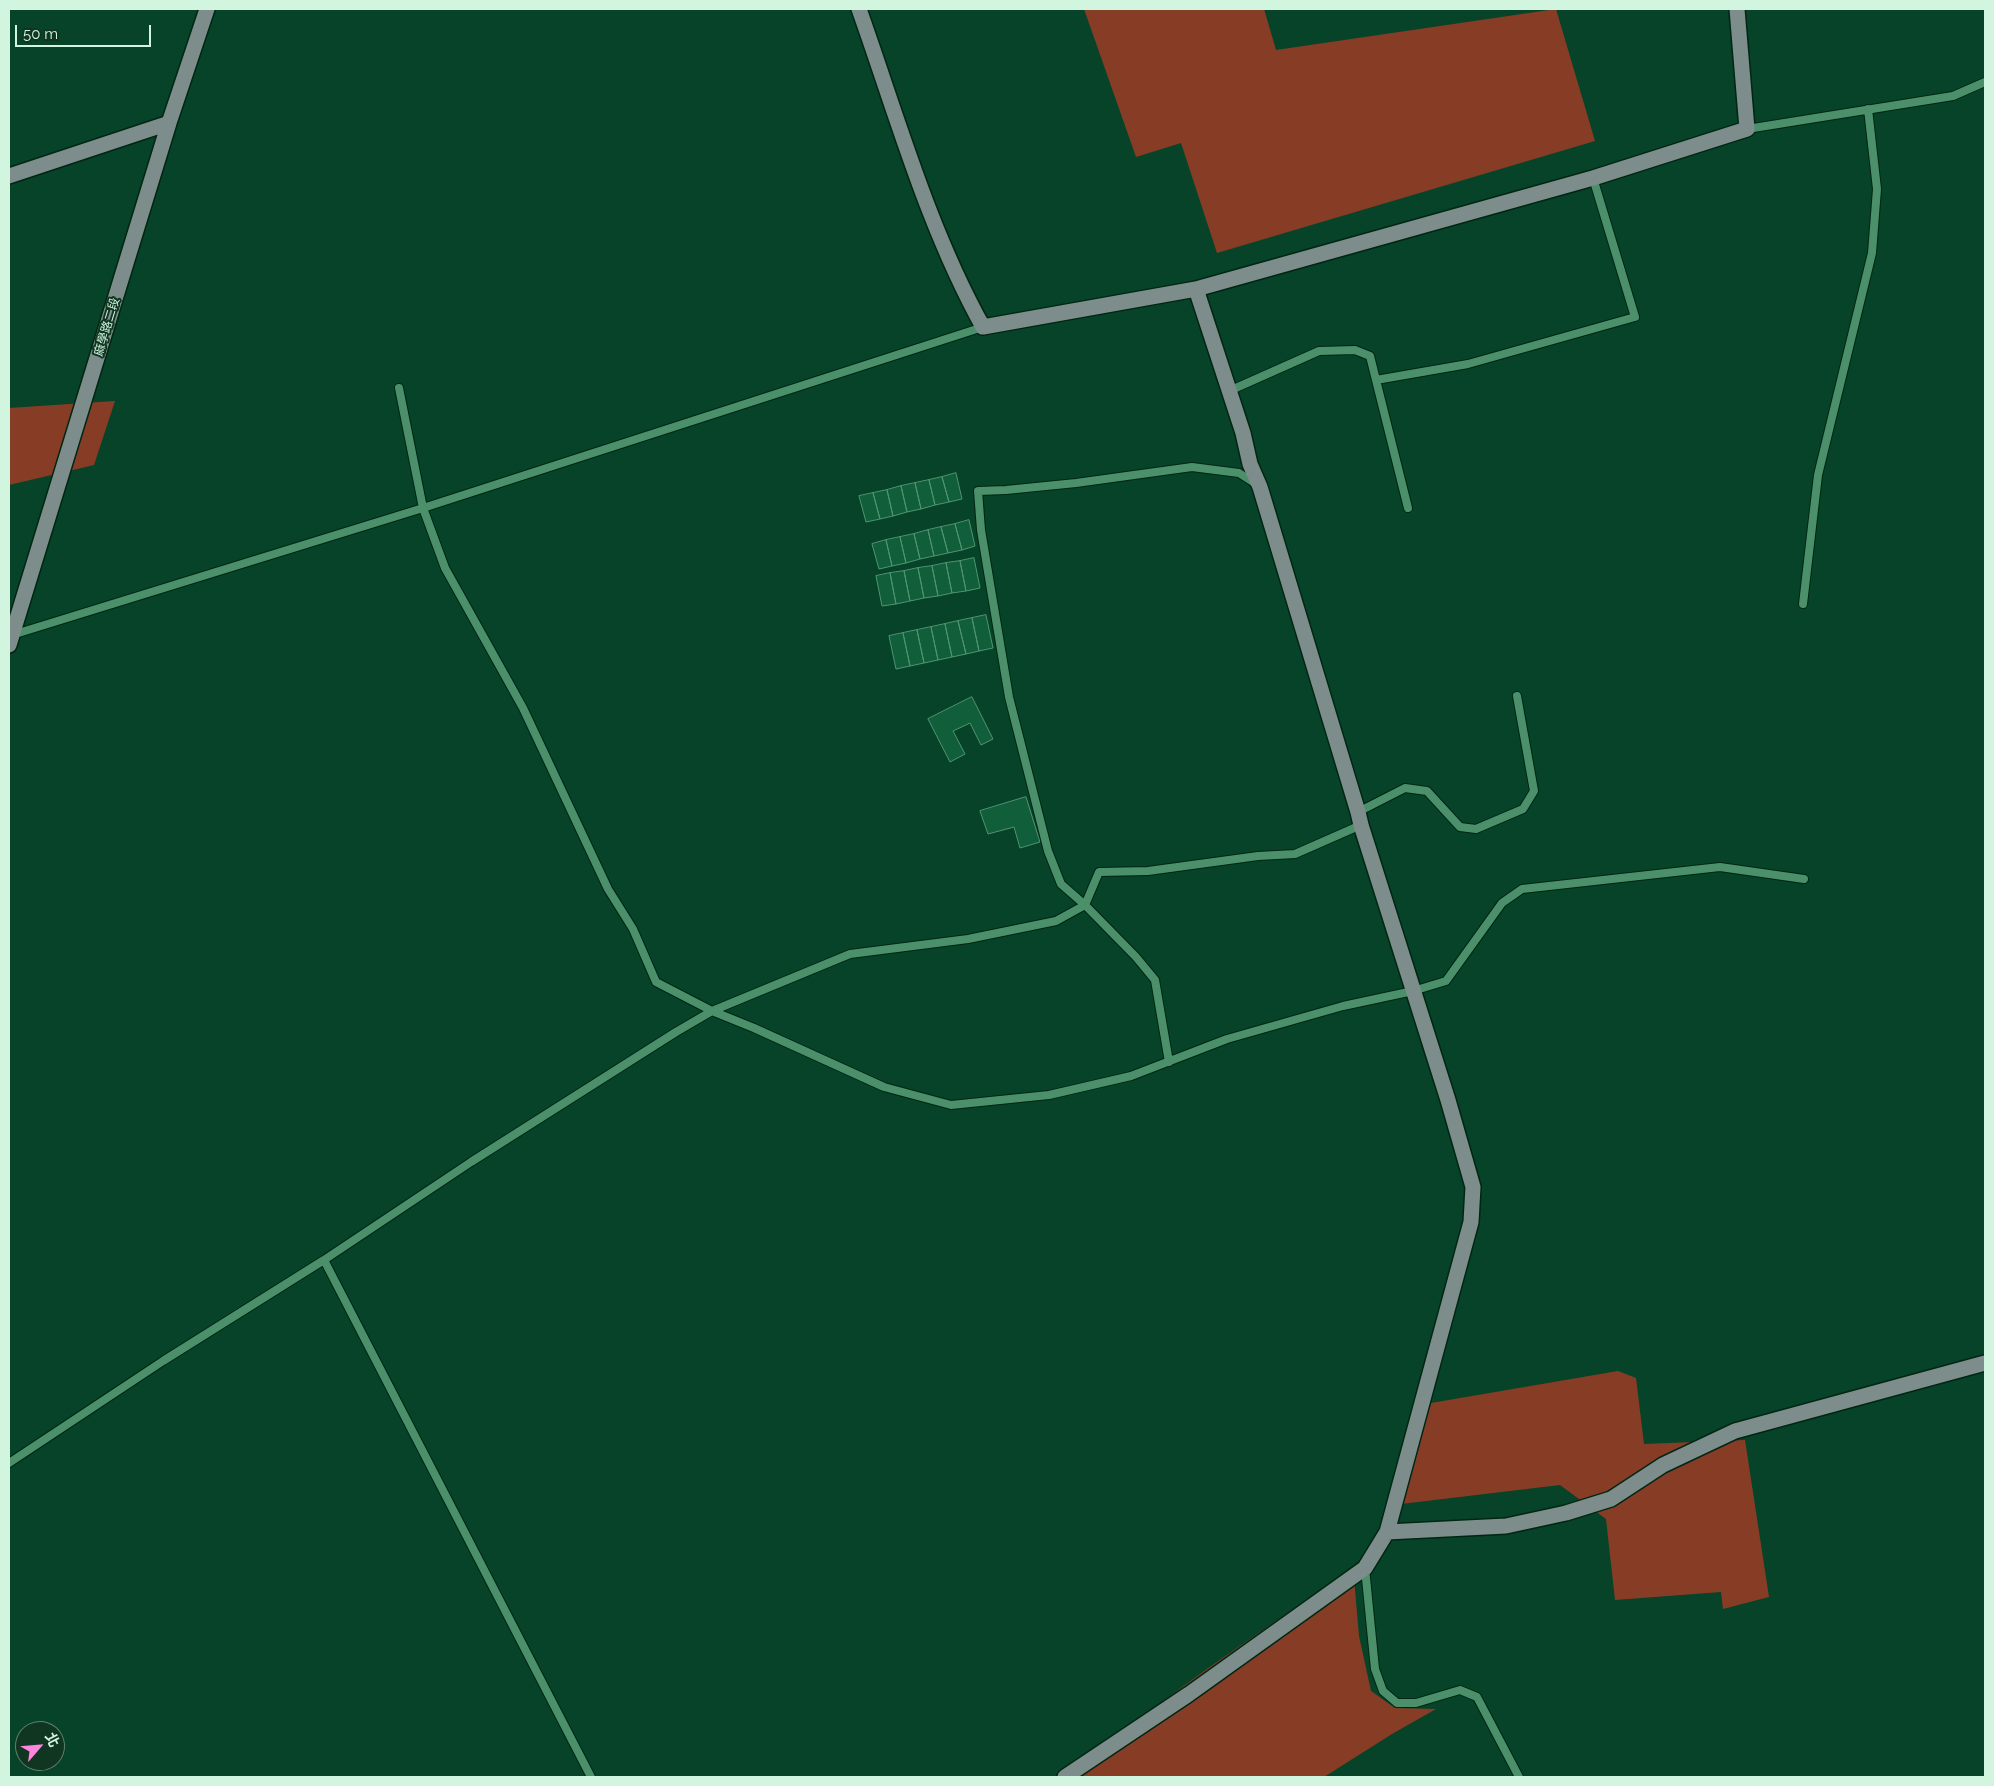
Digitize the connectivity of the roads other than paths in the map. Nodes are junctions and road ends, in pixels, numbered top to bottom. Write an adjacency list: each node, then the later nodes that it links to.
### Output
1 (207, 9): 6 (street, 麻學路二段)
2 (859, 9): 11 (street)
3 (1737, 9): 7 (street)
4 (1985, 82): 5 (lane)
5 (1868, 109): 7 (lane); 18 (lane)
6 (169, 123): 8 (street); 19 (street, 麻學路二段)
7 (1747, 129): 9 (street)
8 (9, 176)
9 (1593, 178): 10 (street); 12 (lane)
10 (1196, 289): 11 (street); 14 (street)
11 (983, 327): 16 (lane)
12 (1376, 380): 14 (lane); 17 (lane)
13 (399, 388): 16 (lane)
14 (1229, 391): 15 (street)
15 (1260, 486): 21 (street); 23 (lane)
16 (424, 508): 19 (lane); 25 (lane)
17 (1408, 508)
18 (1803, 604)
19 (10, 640)
20 (1517, 696): 21 (lane)
21 (1359, 818): 23 (lane); 24 (street)
22 (1804, 879): 24 (lane)
23 (1085, 904): 25 (lane); 26 (lane)
24 (1413, 991): 26 (lane); 30 (street)
25 (712, 1011): 26 (lane); 27 (lane)
26 (1169, 1062)
27 (324, 1260): 29 (lane); 32 (lane)
28 (1985, 1363): 30 (street)
29 (9, 1464)
30 (1387, 1532): 31 (street)
31 (1365, 1568): 33 (street); 34 (lane)
32 (591, 1777)
33 (1065, 1777)
34 (1519, 1777)

